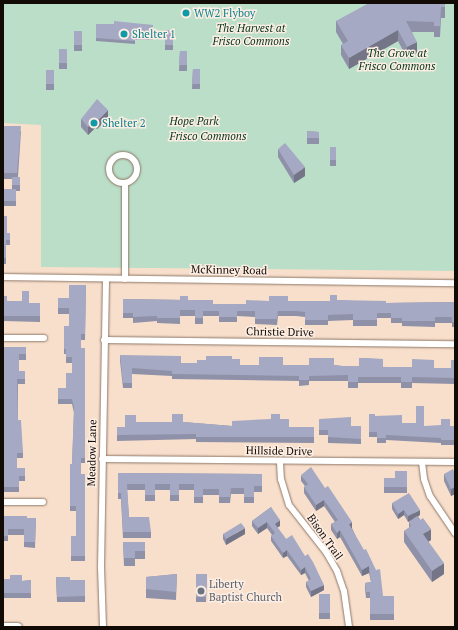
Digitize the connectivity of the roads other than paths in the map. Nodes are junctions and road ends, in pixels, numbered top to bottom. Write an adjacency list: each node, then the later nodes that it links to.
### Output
1 (125, 183): 1 (street); 4 (street)
2 (3, 277): 3 (street, McKinney Road)
3 (106, 279): 4 (street, McKinney Road); 8 (street, Meadow Lane)
4 (125, 279): 5 (street, McKinney Road)
5 (455, 283)
6 (3, 338): 7 (street)
7 (44, 338)
8 (104, 340): 9 (street, Christie Drive); 10 (street, Meadow Lane)
9 (455, 344)
10 (102, 459): 11 (street, Hillside Drive); 19 (street, Meadow Lane)
11 (280, 462): 12 (street, Hillside Drive); 20 (street, Bison Trail)
12 (422, 462): 13 (street, Hillside Drive); 16 (street)
13 (455, 462)
14 (3, 502): 15 (street)
15 (43, 502)
16 (455, 533)
17 (3, 627): 18 (main road)
18 (17, 627)
19 (103, 627)
20 (349, 627)

